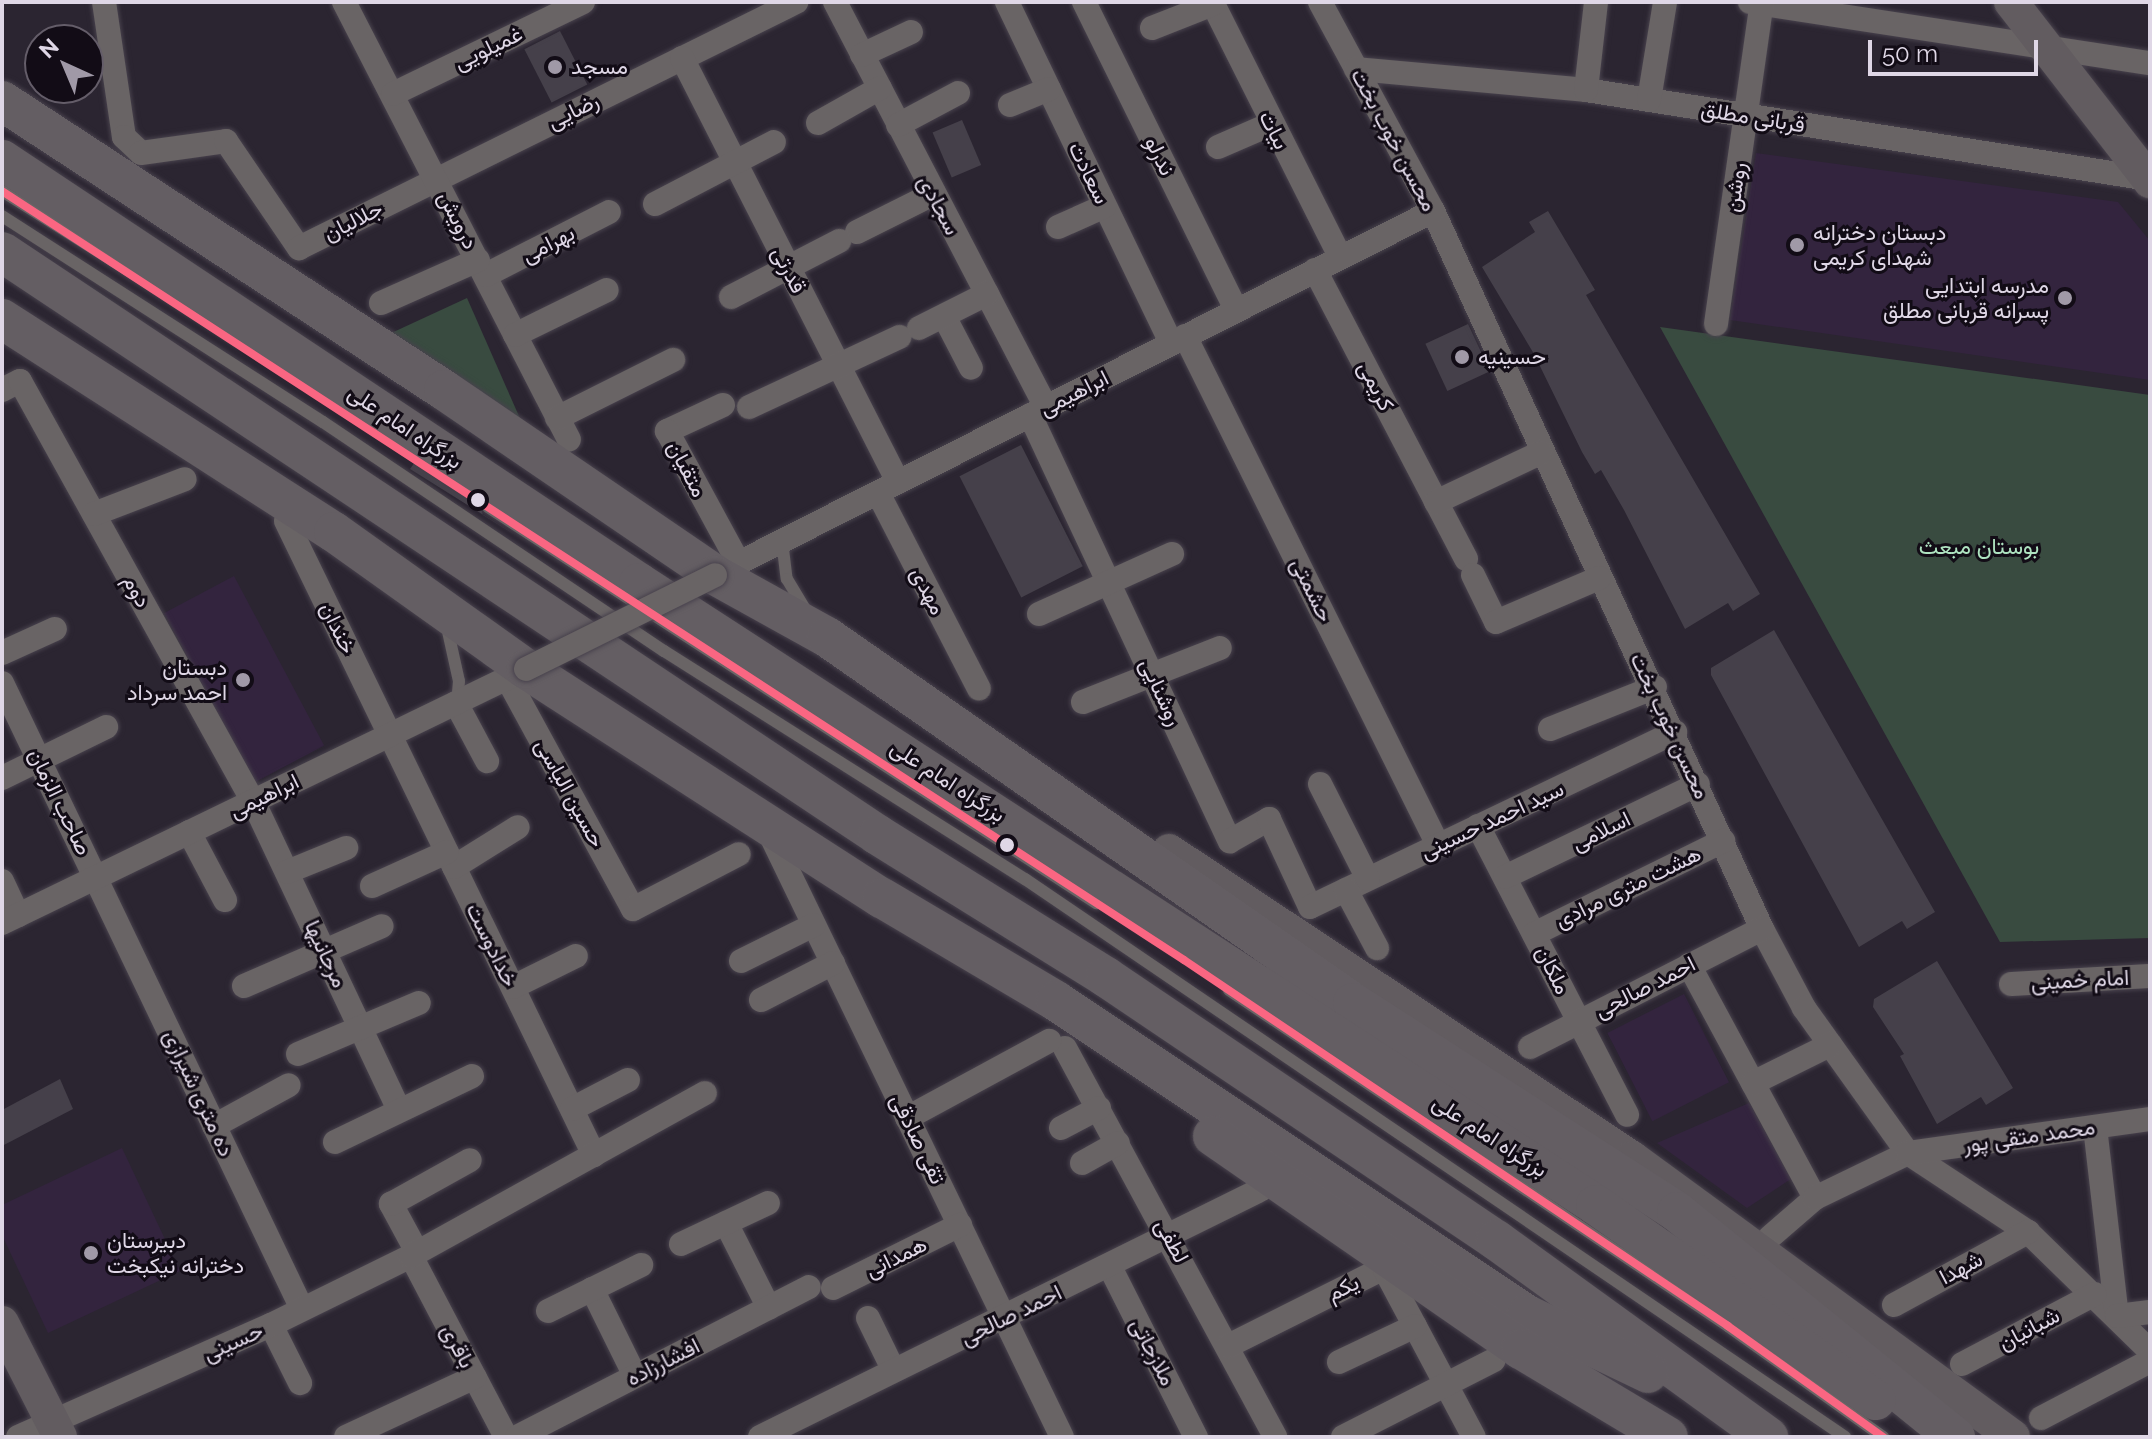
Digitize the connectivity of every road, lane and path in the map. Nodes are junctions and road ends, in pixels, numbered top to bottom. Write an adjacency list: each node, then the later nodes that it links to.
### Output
1 (104, 2): 14 (street)
2 (583, 2): 27 (street, غمیلویی)
3 (796, 2): 19 (street, رضایی)
4 (835, 2): 18 (street, سجادی)
5 (1007, 2): 24 (street, سعادت)
6 (1084, 2): 58 (street, ندرلو)
7 (1320, 2): 22 (street, محسن خوب بخت)
8 (1596, 2): 25 (street)
9 (1665, 2): 28 (street)
10 (2011, 2): 17 (main road)
11 (347, 3): 27 (street, درویش)
12 (1213, 3): 15 (street); 33 (street, بیات)
13 (1758, 3): 17 (street); 31 (street, روشن)
14 (102, 24)
15 (1152, 28)
16 (911, 32): 18 (street)
17 (2046, 46): 20 (street); 40 (main road)
18 (862, 55): 23 (street, سجادی)
19 (682, 58): 38 (street, قدرتی); 39 (street, رضایی)
20 (2150, 63)
21 (104, 64): 39 (street, جلالیان)
22 (1356, 69): 25 (street, قربانی مطلق); 45 (street, محسن خوب بخت)
23 (880, 88): 32 (street); 34 (street, سجادی)
24 (1049, 89): 30 (street); 44 (street, سعادت)
25 (1586, 90): 28 (street, قربانی مطلق)
26 (958, 93): 34 (street)
27 (393, 94): 39 (street, درویش)
28 (1649, 100): 31 (street, قربانی مطلق)
29 (2, 101): 81 (highway)
30 (1010, 105)
31 (1745, 115): 40 (street, قربانی مطلق); 61 (street, روشن)
32 (818, 123)
33 (1271, 124): 36 (street); 50 (street, بیات)
34 (898, 125): 42 (street, سجادی)
35 (774, 142): 38 (street)
36 (1218, 147)
37 (2, 160): 222 (highway, بزرگراه امام علی)
38 (734, 162): 43 (street); 52 (street, قدرتی)
39 (437, 178): 51 (street, درویش)
40 (2149, 180)
41 (2, 191): 221 (lane)
42 (933, 194): 52 (street); 55 (street, سجادی)
43 (655, 204)
44 (1105, 206): 48 (street); 63 (street, سعادت)
45 (1433, 211): 50 (street, ابراهیمی); 73 (street, محسن خوب بخت)
46 (609, 212): 51 (street, بهرامی)
47 (2, 216): 220 (lane)
48 (1058, 227)
49 (2, 252): 206 (highway)
50 (1340, 256): 53 (street, ابراهیمی)
51 (482, 268): 57 (street, بهرامی); 62 (street, درویش)
52 (789, 269): 56 (street); 65 (street, قدرتی)
53 (1315, 270): 58 (street, ابراهیمی); 76 (street, کریمی)
54 (607, 290): 62 (street)
55 (987, 294): 59 (street); 70 (street, سجادی)
56 (731, 297)
57 (381, 303)
58 (1236, 310): 63 (street, ابراهیمی)
59 (945, 318): 65 (street); 66 (street)
60 (2, 319): 84 (highway)
61 (1716, 324)
62 (515, 335): 71 (street, درویش)
63 (1178, 339): 70 (street, ابراهیمی); 113 (street, حشمتی)
64 (673, 360): 71 (street)
65 (837, 365): 69 (street); 75 (street, قدرتی)
66 (971, 368)
67 (11, 385): 77 (street, دوم)
68 (723, 405): 81 (street, متقیان)
69 (749, 407)
70 (1038, 411): 75 (street, ابراهیمی); 83 (street, روشنایی)
71 (557, 418): 72 (street, درویش)
72 (569, 440)
73 (1540, 453): 76 (street); 82 (street, محسن خوب بخت)
74 (185, 479): 77 (street)
75 (888, 487): 79 (street, ابراهیمی); 94 (street, مهدی)
76 (1436, 502): 82 (street, کریمی)
77 (94, 514): 107 (street, دوم)
78 (286, 521): 100 (street, خندان)
79 (782, 541): 81 (street, ابراهیمی); 87 (lane)
80 (1172, 554): 83 (street)
81 (726, 568): 87 (highway); 90 (street, ابراهیمی, bridge)
82 (1599, 578): 93 (street, محسن خوب بخت)
83 (1110, 583): 85 (street); 91 (street, روشنایی)
84 (438, 606): 90 (highway); 96 (lane)
85 (1039, 614)
86 (55, 629): 89 (street)
87 (827, 637): 103 (highway)
88 (1220, 648): 91 (street)
89 (2, 653)
90 (517, 674): 96 (street, ابراهیمی); 115 (street, حسین الیاسی); 123 (highway)
91 (1153, 674): 95 (street); 125 (street, روشنایی)
92 (2, 683): 101 (street, صاحب الزمان)
93 (1655, 687): 98 (street); 99 (street, محسن خوب بخت)
94 (979, 689)
95 (1083, 702)
96 (456, 703): 100 (street, ابراهیمی); 102 (street)
97 (106, 727): 101 (street)
98 (1550, 729)
99 (1675, 732): 106 (street, محسن خوب بخت); 108 (street, سید احمد حسینی)
100 (390, 735): 107 (street, ابراهیمی); 116 (street, خدادوست)
101 (39, 760): 104 (street); 118 (street, صاحب الزمان)
102 (487, 761)
103 (1007, 764): 223 (highway); 224 (main road)
104 (2, 778)
105 (1320, 784): 121 (street)
106 (1698, 784): 112 (street, محسن خوب بخت); 119 (street, اسلامی)
107 (253, 801): 110 (street, ابراهیمی); 117 (street, مرجانیها)
108 (1478, 826): 113 (street, سید احمد حسینی); 119 (street, ملکان)
109 (518, 827): 116 (street)
110 (189, 832): 118 (street, ابراهیمی); 124 (street)
111 (773, 840): 127 (street, تقی صادقی)
112 (1723, 841): 129 (street, محسن خوب بخت); 130 (street, هشت متری مرادی)
113 (1438, 845): 121 (street, سید احمد حسینی)
114 (346, 848): 117 (street)
115 (739, 854)
116 (450, 859): 122 (street); 140 (street, خدادوست)
117 (287, 872): 132 (street, مرجانیها)
118 (97, 877): 126 (street, ابراهیمی); 159 (street, ده متری شیرازی)
119 (1505, 877): 130 (street, ملکان)
120 (2, 881): 126 (street)
121 (1357, 884): 125 (street, سید احمد حسینی); 131 (street)
122 (372, 886)
123 (882, 898): 206 (highway); 219 (highway)
124 (225, 900)
125 (1310, 907)
126 (10, 919)
127 (814, 925): 134 (street); 135 (street, تقی صادقی)
128 (382, 926): 132 (street)
129 (1762, 929): 136 (street, احمد صالحی); 145 (street, محسن خوب بخت)
130 (1534, 934): 143 (street, ملکان)
131 (1377, 948)
132 (323, 949): 139 (street); 144 (street, مرجانیها)
133 (576, 956): 140 (street)
134 (741, 961)
135 (833, 963): 141 (street); 157 (street, تقی صادقی)
136 (1689, 965): 143 (street, احمد صالحی); 150 (street)
137 (2150, 976): 138 (street, امام خمینی)
138 (2011, 984)
139 (244, 986)
140 (513, 987): 155 (street, خدادوست)
141 (761, 1000)
142 (419, 1003): 144 (street)
143 (1579, 1021): 146 (street, احمد صالحی); 156 (street, ملکان)
144 (361, 1029): 147 (street); 153 (street, مرجانیها)
145 (1830, 1045): 150 (street); 164 (street, محسن خوب بخت)
146 (1530, 1047)
147 (298, 1054)
148 (472, 1076): 153 (street)
149 (628, 1080): 155 (street)
150 (1753, 1083): 169 (street)
151 (289, 1085): 159 (street)
152 (705, 1093): 165 (street)
153 (398, 1108): 162 (street)
154 (1099, 1108): 157 (street, لطفی); 161 (street); 163 (street, لطفی)
155 (572, 1109): 165 (street, خدادوست)
156 (1627, 1115)
157 (907, 1118): 172 (street, تقی صادقی)
158 (2150, 1119): 160 (street, محمد متقی پور)
159 (214, 1126): 185 (street, ده متری شیرازی)
160 (2095, 1127): 164 (street, محمد متقی پور); 188 (street)
161 (1061, 1128)
162 (335, 1142)
163 (1118, 1143): 167 (street); 174 (street, لطفی)
164 (1908, 1153): 169 (street, محمد متقی پور); 173 (street, محسن خوب بخت)
165 (594, 1155): 177 (street)
166 (470, 1160): 177 (street, باقری)
167 (1082, 1163)
168 (1260, 1190): 174 (street, احمد صالحی)
169 (1815, 1198): 175 (street, محمد متقی پور)
170 (768, 1203): 171 (street)
171 (726, 1223): 176 (street); 184 (street)
172 (960, 1225): 180 (street, همدانی); 190 (street, تقی صادقی)
173 (2028, 1232): 182 (street, محسن خوب بخت); 183 (street, شهدا)
174 (1170, 1237): 179 (street, احمد صالحی); 194 (street, لطفی)
175 (1770, 1237)
176 (681, 1244)
177 (414, 1254): 185 (street, حسینی); 202 (street, باقری)
178 (641, 1265): 181 (street)
179 (1110, 1267): 190 (street, احمد صالحی); 215 (street, ملازجاتی)
180 (821, 1288): 184 (street, افشارزاده)
181 (592, 1289): 186 (street); 201 (street)
182 (2095, 1294): 188 (street, محسن خوب بخت); 199 (street, شبانیان)
183 (1894, 1305)
184 (769, 1308): 201 (street, افشارزاده)
185 (302, 1309): 192 (street, حسینی)
186 (548, 1311)
187 (2150, 1312): 188 (street)
188 (2117, 1316): 195 (street, محسن خوب بخت)
189 (868, 1318): 200 (street)
190 (1005, 1320): 200 (street, احمد صالحی); 214 (street, تقی صادقی)
191 (2, 1323): 207 (main road)
192 (271, 1325): 203 (street); 207 (street, حسینی)
193 (1415, 1326): 194 (street, یکم); 198 (street); 204 (street, یکم)
194 (1228, 1346): 216 (street, لطفی)
195 (2150, 1351)
196 (1494, 1360): 204 (street)
197 (2150, 1361): 205 (street)
198 (1339, 1362)
199 (1962, 1364)
200 (893, 1369): 213 (street, احمد صالحی)
201 (635, 1376): 212 (street, افشارزاده)
202 (475, 1377): 208 (street); 211 (street, باقری)
203 (300, 1383)
204 (1446, 1384): 217 (street); 218 (street, یکم)
205 (2041, 1418)
206 (1754, 1428)
207 (56, 1429): 209 (street, حسینی)
208 (380, 1430): 210 (street)
209 (18, 1437)
210 (346, 1437)
211 (506, 1437)
212 (517, 1437)
213 (760, 1437)
214 (1062, 1437)
215 (1196, 1437)
216 (1275, 1437)
217 (1343, 1437)
218 (1474, 1437)
219 (1668, 1437)
220 (1845, 1437)
221 (1883, 1437)
222 (1928, 1437)
223 (1955, 1437)
224 (2013, 1437)

